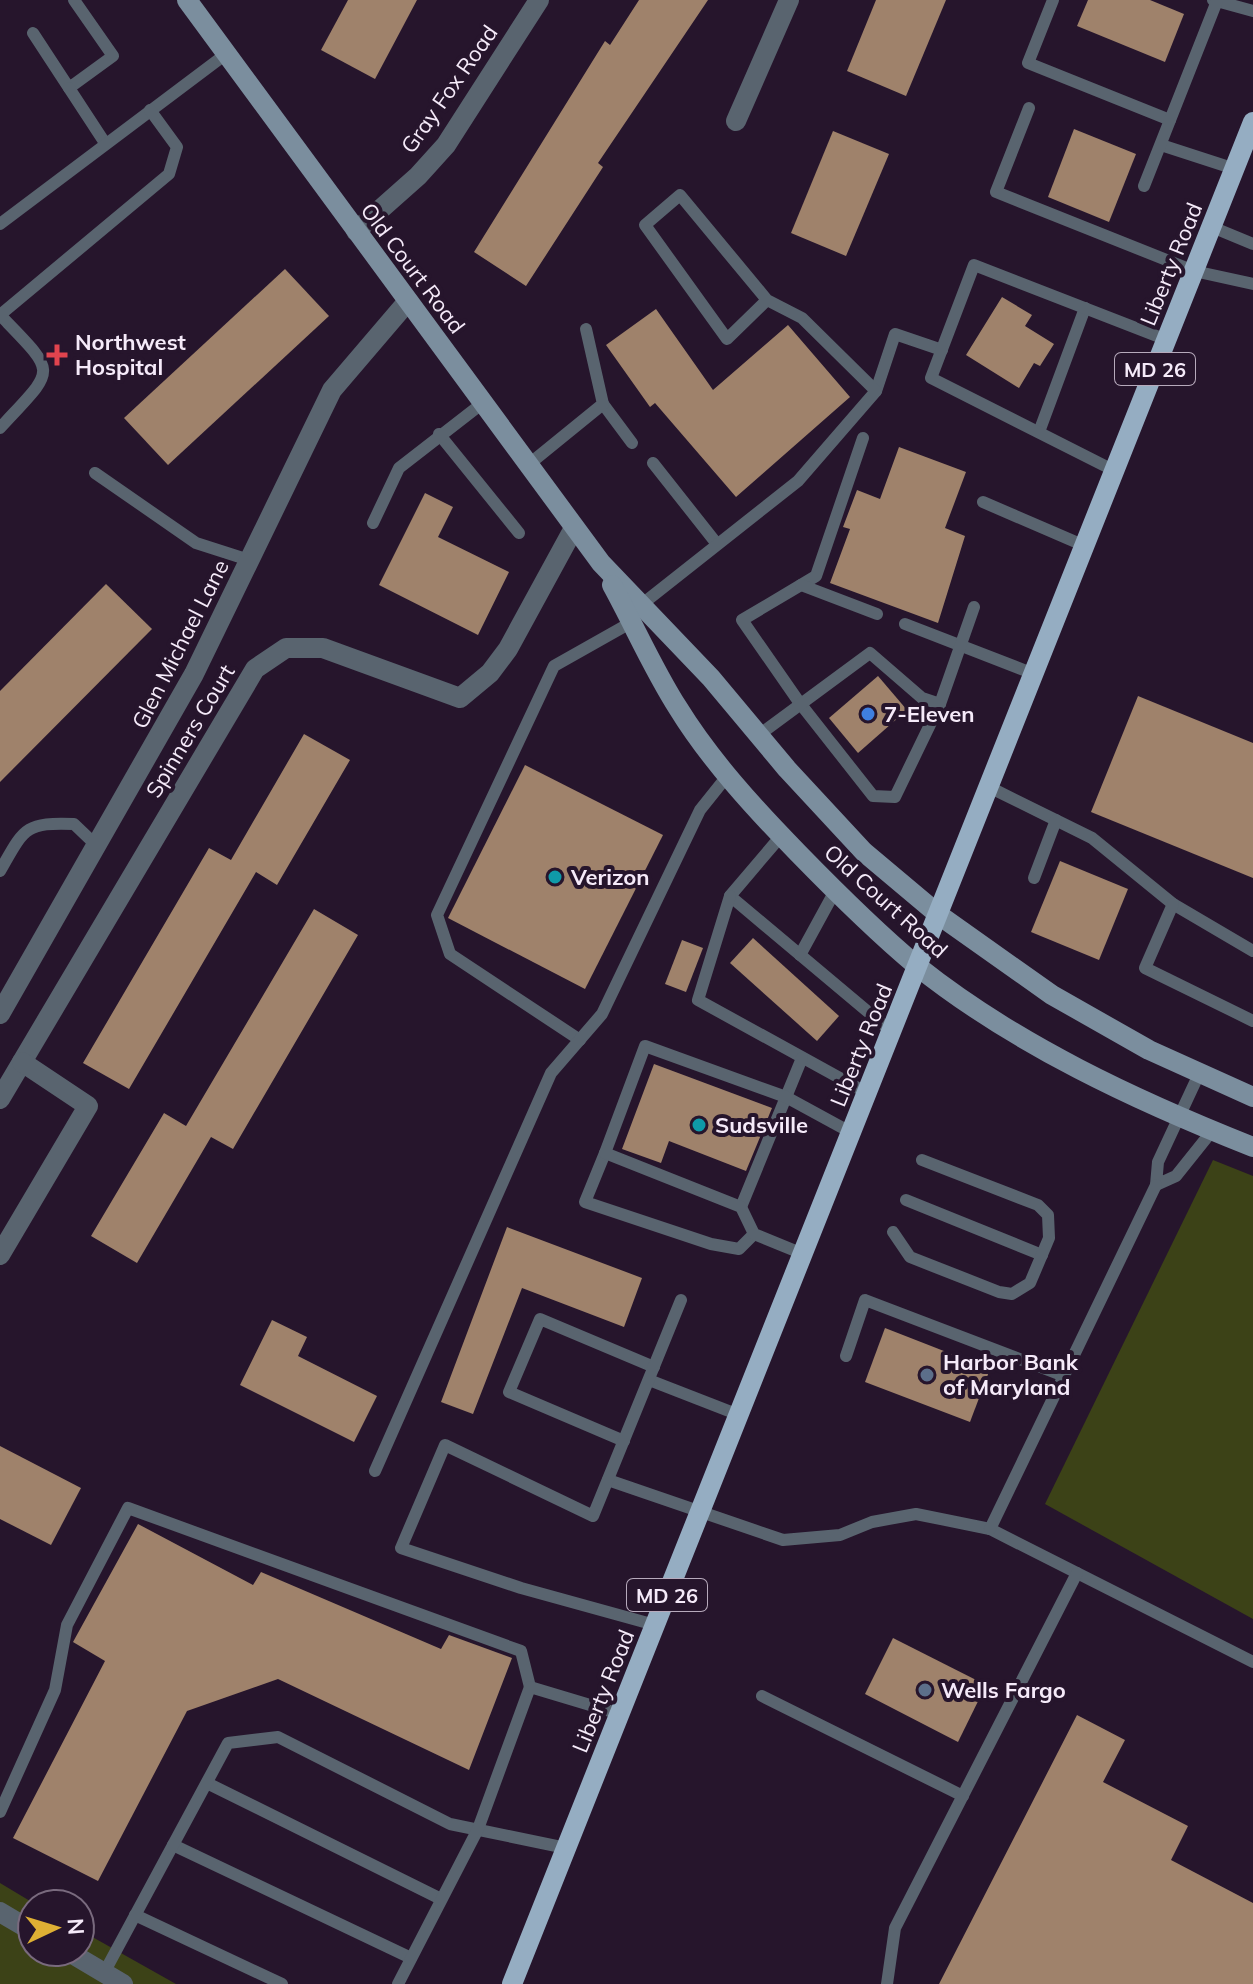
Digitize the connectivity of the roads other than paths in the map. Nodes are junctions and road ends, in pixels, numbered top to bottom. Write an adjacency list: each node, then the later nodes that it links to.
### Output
1 (74, 0): 10 (lane)
2 (187, 0): 9 (main road, Old Court Road)
3 (539, 0): 22 (street, Gray Fox Road)
4 (789, 0): 14 (street)
5 (1053, 0): 13 (lane)
6 (1215, 1): 7 (lane); 13 (lane)
7 (1253, 11)
8 (33, 33): 10 (lane)
9 (226, 54): 12 (lane); 22 (main road, Old Court Road)
10 (69, 88): 16 (lane)
11 (1029, 108): 24 (lane)
12 (150, 110): 16 (lane); 29 (lane)
13 (1170, 120): 17 (lane)
14 (736, 121)
15 (1253, 122): 18 (main road, Liberty Road / MD 26)
16 (105, 143): 20 (lane)
17 (1161, 145): 18 (lane); 19 (lane)
18 (1235, 169): 21 (main road, Liberty Road / MD 26)
19 (1144, 186)
20 (0, 224)
21 (1212, 227): 23 (lane); 24 (main road, Liberty Road / MD 26)
22 (356, 231): 27 (main road, Old Court Road)
23 (1253, 244)
24 (1194, 271): 25 (lane); 31 (main road, Liberty Road / MD 26)
25 (1253, 284)
26 (767, 300): 26 (lane); 33 (lane)
27 (408, 301): 34 (main road, Old Court Road); 51 (street, Glen Michael Lane)
28 (1085, 308): 31 (lane); 32 (lane); 37 (lane)
29 (0, 315): 36 (lane)
30 (586, 329): 35 (lane)
31 (1167, 340): 43 (main road, Liberty Road / MD 26)
32 (942, 350): 33 (lane); 37 (lane)
33 (876, 391): 49 (lane)
34 (484, 402): 38 (lane); 42 (main road, Old Court Road)
35 (603, 404): 40 (lane); 42 (lane)
36 (0, 428)
37 (1039, 432): 43 (lane)
38 (439, 434): 46 (lane); 48 (lane)
39 (863, 438): 52 (lane)
40 (632, 443)
41 (653, 463): 49 (lane)
42 (528, 465): 47 (main road, Old Court Road)
43 (1115, 471): 50 (main road, Liberty Road / MD 26)
44 (95, 473): 51 (lane)
45 (983, 502): 50 (lane)
46 (373, 523)
47 (574, 528): 54 (main road, Old Court Road); 81 (street, Spinners Court)
48 (519, 533)
49 (717, 544): 54 (lane)
50 (1085, 546): 58 (main road, Liberty Road / MD 26)
51 (249, 560): 66 (street, Glen Michael Lane)
52 (801, 585): 55 (lane); 59 (lane)
53 (974, 607): 57 (lane)
54 (637, 614): 61 (main road, Old Court Road); 62 (main road, Old Court Road); 79 (lane)
55 (877, 614)
56 (905, 624): 57 (lane)
57 (961, 646): 58 (lane); 60 (lane)
58 (1034, 674): 63 (main road, Liberty Road / MD 26)
59 (799, 702): 60 (lane); 60 (lane); 61 (lane)
60 (940, 704)
61 (759, 735): 72 (main road, Old Court Road)
62 (728, 775): 65 (main road, Old Court Road); 79 (lane)
63 (989, 787): 64 (lane); 72 (main road, Liberty Road / MD 26)
64 (1056, 820): 68 (lane); 71 (lane)
65 (781, 836): 69 (main road, Old Court Road); 70 (lane)
66 (97, 846): 67 (lane); 76 (street, Glen Michael Lane)
67 (0, 871)
68 (1034, 878)
69 (835, 891): 74 (lane); 75 (main road, Old Court Road)
70 (730, 896): 74 (lane); 80 (lane)
71 (1173, 904): 73 (lane); 77 (lane)
72 (939, 915): 75 (main road, Liberty Road / MD 26); 82 (main road, Old Court Road)
73 (1253, 951)
74 (800, 955): 78 (lane)
75 (918, 966): 78 (main road, Liberty Road / MD 26); 87 (main road, Old Court Road)
76 (0, 1014)
77 (1253, 1021)
78 (892, 1032): 83 (main road, Liberty Road / MD 26)
79 (580, 1040): 108 (lane)
80 (802, 1058): 83 (lane); 84 (lane)
81 (22, 1062): 86 (street, Spinners Court); 99 (street)
82 (1199, 1074): 85 (main road, Old Court Road); 87 (lane)
83 (867, 1093): 89 (main road, Liberty Road / MD 26)
84 (786, 1097): 89 (lane); 91 (lane); 95 (lane)
85 (1253, 1097)
86 (0, 1099)
87 (1178, 1118): 88 (main road, Old Court Road); 93 (lane)
88 (1212, 1131): 90 (main road, Old Court Road); 93 (lane)
89 (852, 1133): 98 (main road, Liberty Road / MD 26)
90 (1253, 1147)
91 (605, 1153): 95 (lane); 97 (lane)
92 (922, 1160): 100 (lane)
93 (1156, 1185): 104 (lane)
94 (906, 1200): 100 (lane)
95 (741, 1207): 97 (lane)
96 (893, 1232): 100 (lane)
97 (754, 1234): 98 (lane)
98 (803, 1254): 106 (main road, Liberty Road / MD 26)
99 (0, 1255)
100 (1042, 1255)
101 (681, 1300): 103 (lane)
102 (846, 1356): 104 (lane)
103 (654, 1367): 105 (lane); 107 (lane)
104 (1064, 1376): 111 (lane)
105 (649, 1380): 106 (lane); 107 (lane)
106 (739, 1415): 110 (main road, Liberty Road / MD 26)
107 (624, 1441): 109 (lane)
108 (375, 1471)
109 (608, 1480): 110 (lane); 113 (lane)
110 (699, 1514): 111 (lane); 113 (main road, Liberty Road / MD 26)
111 (990, 1529): 112 (lane)
112 (1077, 1573): 114 (lane); 119 (lane)
113 (655, 1625): 117 (main road, Liberty Road / MD 26)
114 (1253, 1662)
115 (530, 1687): 117 (lane); 120 (lane); 121 (lane)
116 (762, 1696): 119 (lane)
117 (620, 1714): 123 (main road, Liberty Road / MD 26)
118 (207, 1783): 121 (lane); 122 (lane); 124 (lane)
119 (963, 1796): 132 (lane)
120 (0, 1812)
121 (478, 1829): 123 (lane); 124 (lane)
122 (173, 1845): 125 (lane); 126 (lane)
123 (566, 1848): 131 (main road, Liberty Road / MD 26)
124 (441, 1899): 126 (lane)
125 (135, 1915): 128 (lane); 129 (lane)
126 (411, 1958): 130 (lane)
127 (95, 1968): 128 (street)
128 (117, 1981)
129 (282, 1984)
130 (398, 1984)
131 (512, 1984)
132 (887, 1984)

